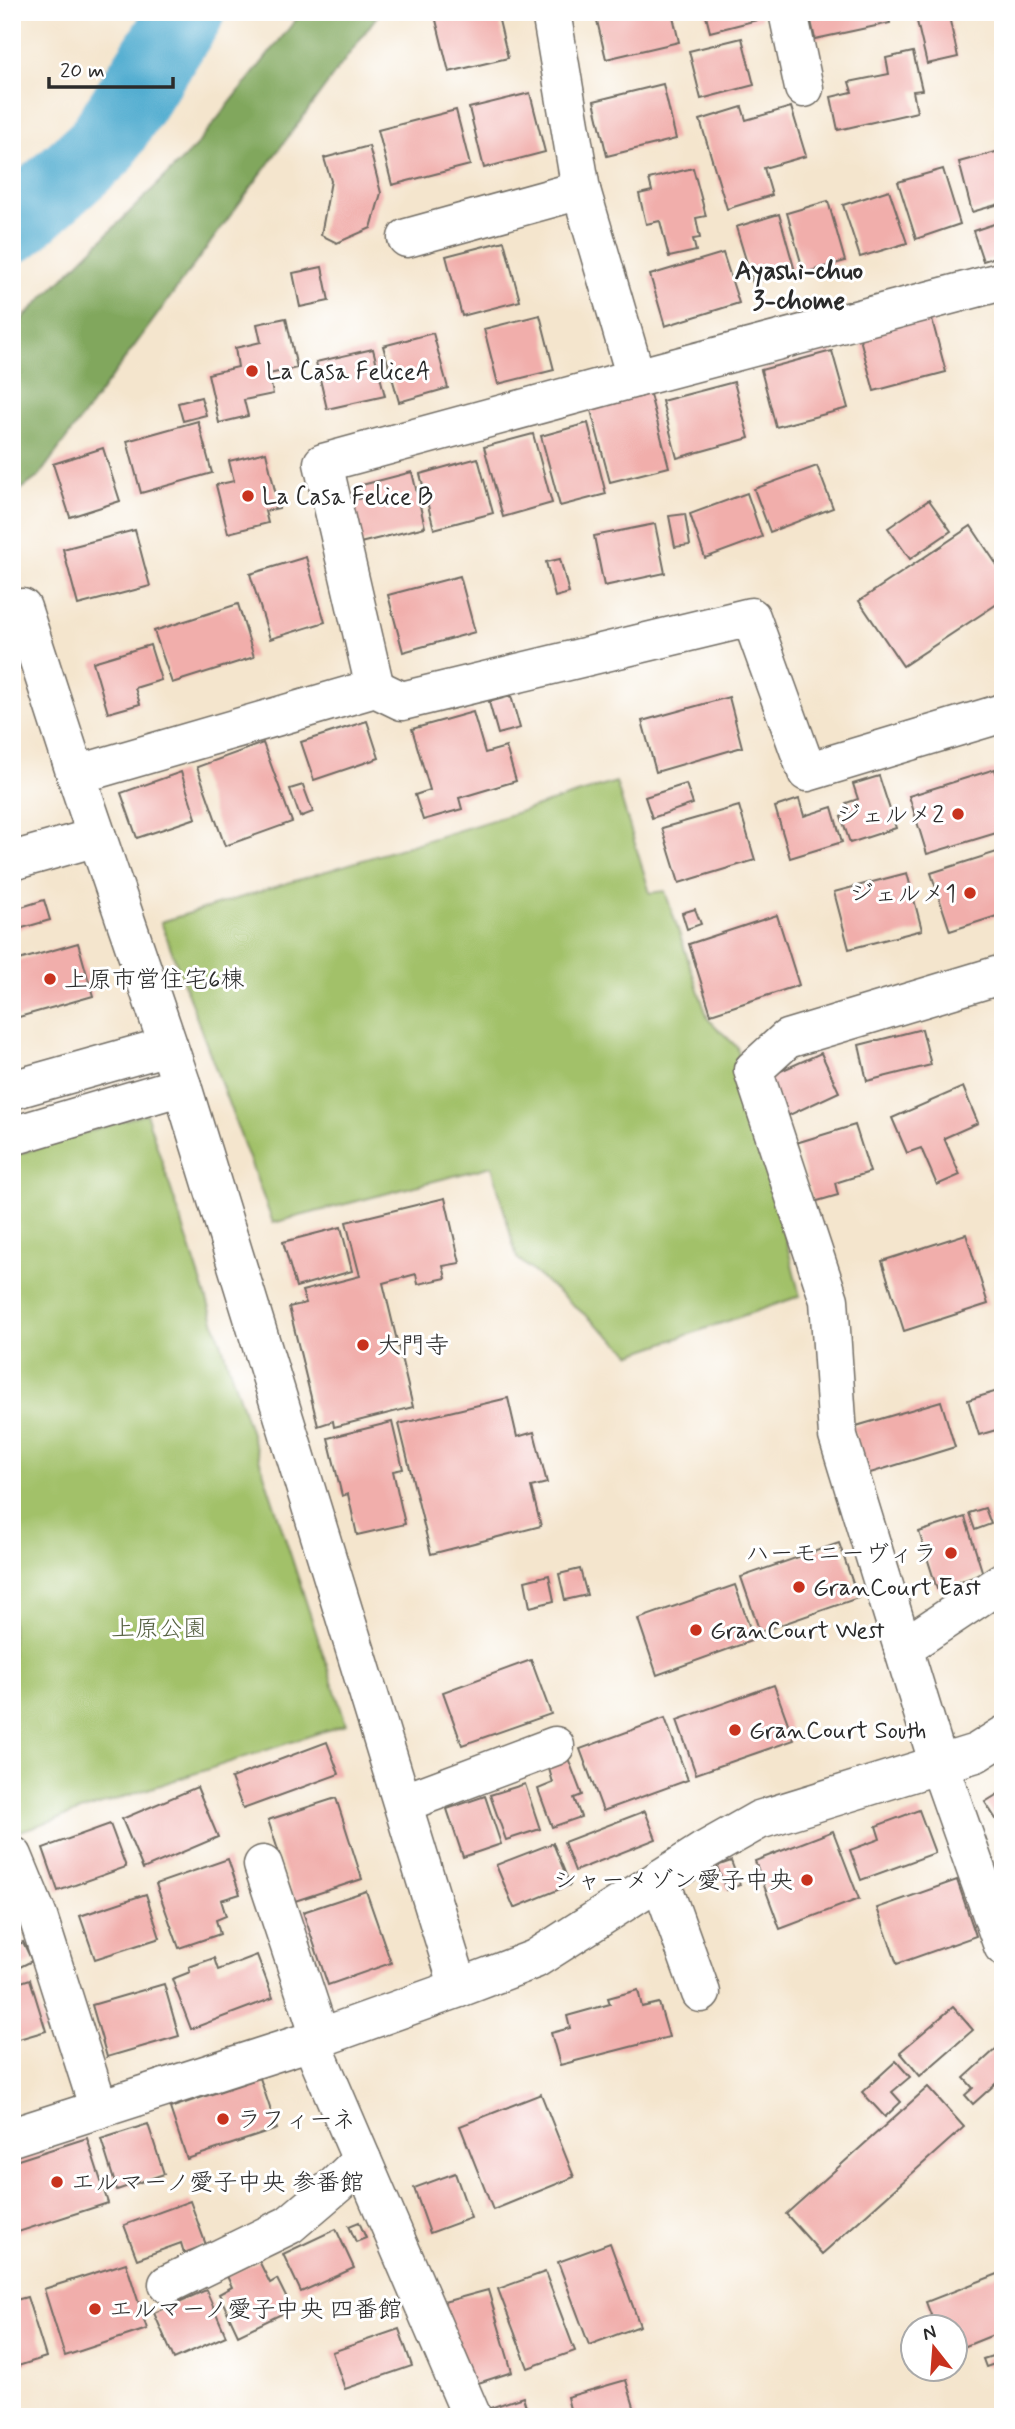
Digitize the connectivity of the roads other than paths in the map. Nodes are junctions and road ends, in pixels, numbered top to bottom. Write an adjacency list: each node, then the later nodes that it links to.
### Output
1 (551, 12): 4 (street)
2 (788, 12): 3 (street)
3 (804, 88)
4 (582, 190): 5 (street); 7 (street)
5 (407, 238)
6 (1003, 281): 7 (street)
7 (636, 378): 9 (street)
8 (12, 611): 11 (street)
9 (376, 688): 10 (street); 11 (street)
10 (1003, 713)
11 (76, 775): 12 (street)
12 (97, 838): 13 (street); 15 (street)
13 (12, 861)
14 (1003, 974): 20 (street)
15 (168, 1046): 16 (street); 17 (street)
16 (182, 1086): 18 (street); 24 (street)
17 (12, 1090)
18 (12, 1136)
19 (1002, 1582): 20 (street)
20 (903, 1648): 23 (street)
21 (1003, 1736): 23 (street)
22 (555, 1746): 24 (street)
23 (939, 1765): 27 (street); 29 (street)
24 (402, 1802): 30 (street)
25 (13, 1856): 28 (street)
26 (263, 1865): 32 (street)
27 (660, 1879): 30 (street); 31 (street)
28 (25, 1924): 33 (street)
29 (1003, 1946)
30 (459, 1989): 32 (street)
31 (701, 1993)
32 (316, 2039): 33 (street); 35 (street)
33 (99, 2109): 34 (street)
34 (12, 2137)
35 (362, 2160): 36 (street); 37 (street)
36 (168, 2284)
37 (472, 2417)

